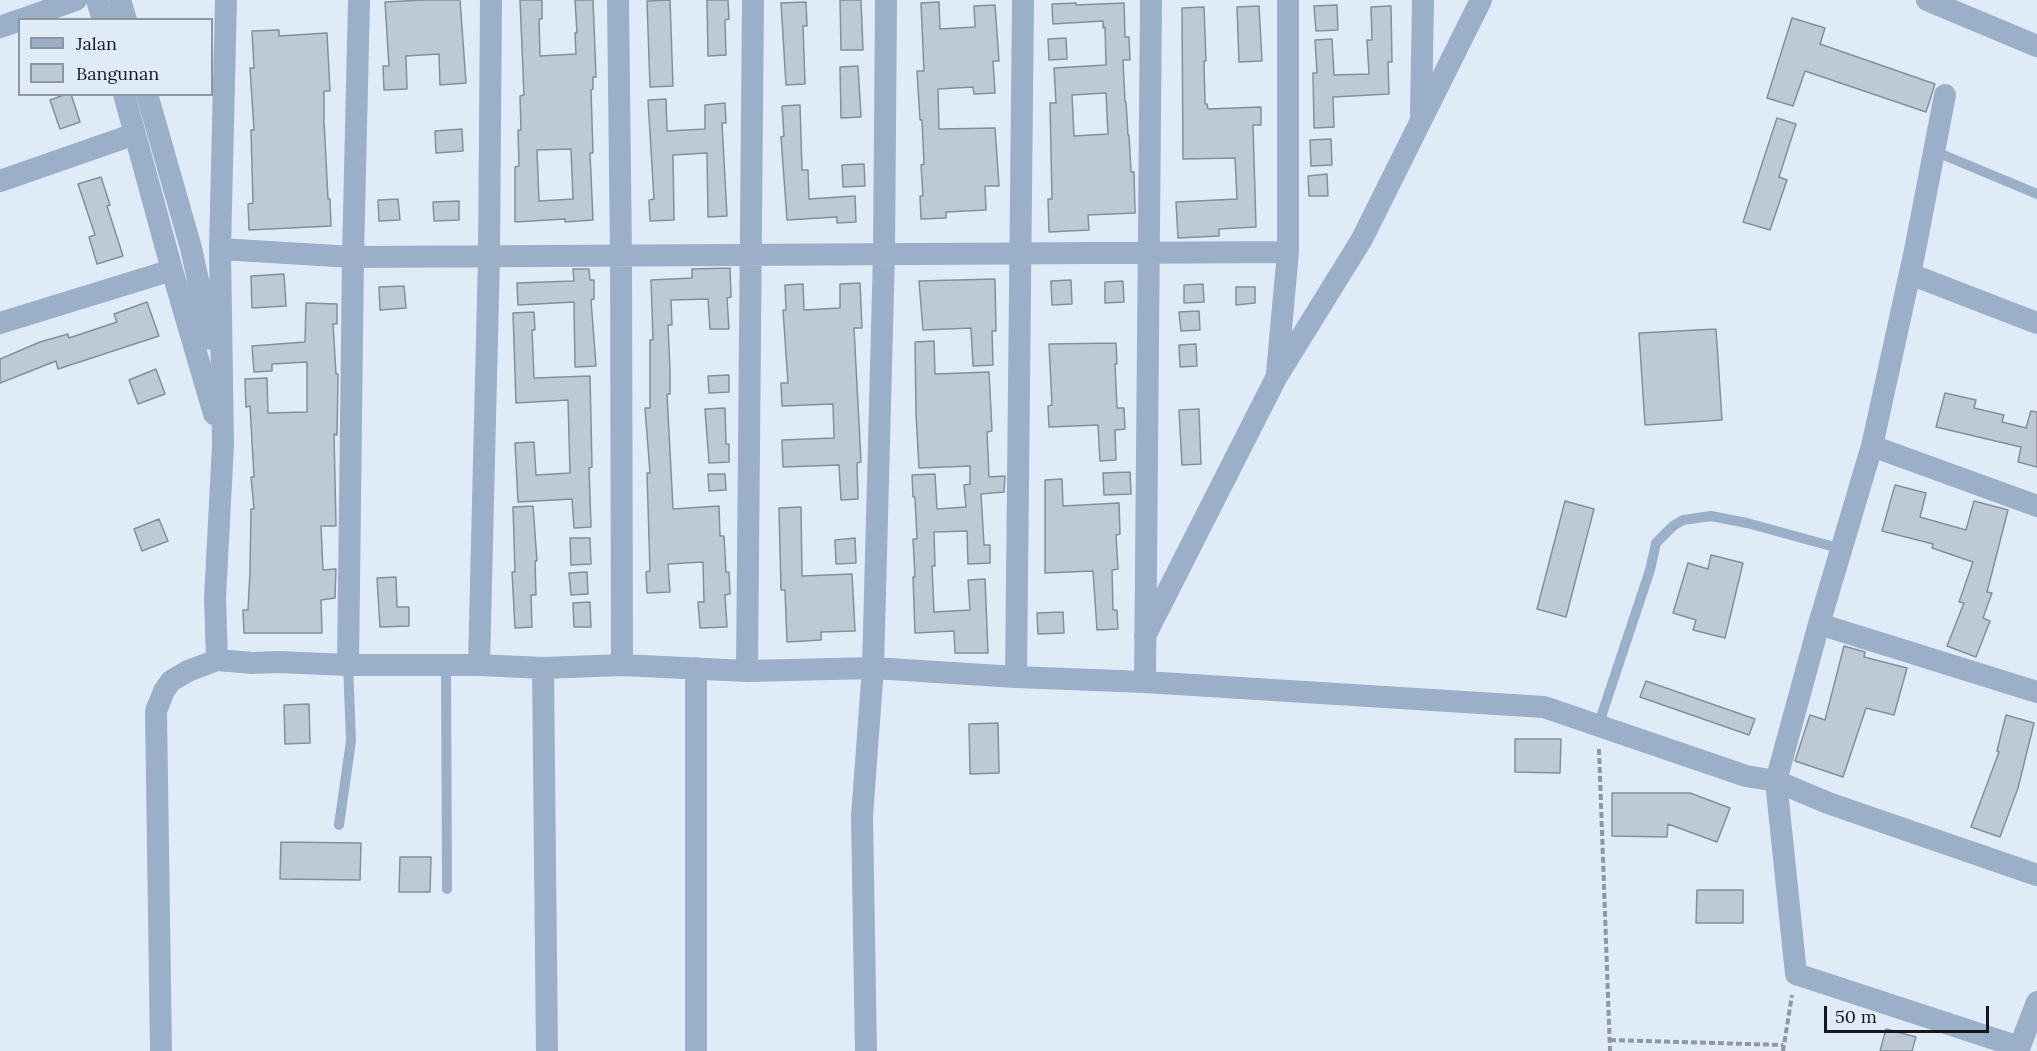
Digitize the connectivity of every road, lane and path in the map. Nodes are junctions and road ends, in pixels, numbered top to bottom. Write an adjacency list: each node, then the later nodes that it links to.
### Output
1 (76, 0): 16 (street)
2 (98, 0): 17 (street)
3 (120, 0): 18 (street)
4 (226, 0): 30 (street)
5 (359, 0): 38 (street)
6 (491, 0): 37 (street)
7 (618, 0): 35 (street)
8 (753, 0): 36 (street)
9 (886, 0): 34 (street)
10 (1023, 0): 32 (street)
11 (1151, 0): 33 (street)
12 (1288, 0): 31 (street)
13 (1423, 0): 25 (street)
14 (1481, 0): 25 (street)
15 (1927, 0): 21 (street)
16 (26, 18)
17 (102, 18)
18 (125, 18)
19 (18, 21): 20 (street)
20 (0, 27)
21 (2037, 46)
22 (1945, 95): 27 (street)
23 (125, 96): 26 (street)
24 (148, 96): 44 (street)
25 (1420, 120): 43 (street)
26 (135, 134): 28 (street); 39 (street)
27 (1934, 151): 29 (lane); 40 (street)
28 (0, 181)
29 (2037, 194)
30 (220, 249): 38 (street); 44 (street)
31 (1288, 252): 33 (street); 43 (street)
32 (1021, 253): 33 (street); 34 (street); 60 (street)
33 (1149, 253): 50 (street)
34 (884, 254): 36 (street); 58 (street)
35 (621, 255): 36 (street); 37 (street); 54 (street)
36 (752, 255): 59 (street)
37 (489, 256): 38 (street); 53 (street)
38 (353, 257): 52 (street)
39 (172, 270): 41 (street); 45 (street)
40 (1910, 274): 42 (street); 46 (street)
41 (0, 323)
42 (2037, 323)
43 (1276, 378): 50 (street)
44 (221, 382): 45 (street)
45 (223, 445): 51 (street)
46 (1872, 446): 47 (street); 48 (street)
47 (2037, 506)
48 (1842, 549): 49 (street); 63 (lane)
49 (1819, 624): 62 (street); 64 (street)
50 (1145, 636): 61 (street)
51 (217, 660): 52 (street); 73 (street)
52 (348, 665): 55 (street); 65 (lane)
53 (479, 665): 55 (street); 56 (street)
54 (622, 665): 56 (street); 57 (street)
55 (446, 666): 67 (lane)
56 (543, 668): 74 (street)
57 (696, 668): 59 (street); 75 (street)
58 (873, 668): 59 (street); 60 (street); 76 (street)
59 (747, 671)
60 (1016, 677): 61 (street)
61 (1145, 682): 63 (street)
62 (2037, 692)
63 (1598, 726): 64 (street); 70 (path)
64 (1776, 781): 66 (street); 68 (street)
65 (339, 825)
66 (2037, 875)
67 (447, 889)
68 (1796, 974): 71 (path); 72 (street)
69 (2037, 1002): 72 (street)
70 (1610, 1040): 71 (path); 77 (path)
71 (1783, 1045): 78 (path)
72 (2019, 1049)
73 (161, 1051)
74 (547, 1051)
75 (696, 1051)
76 (866, 1051)
77 (1610, 1051)
78 (1783, 1051)

